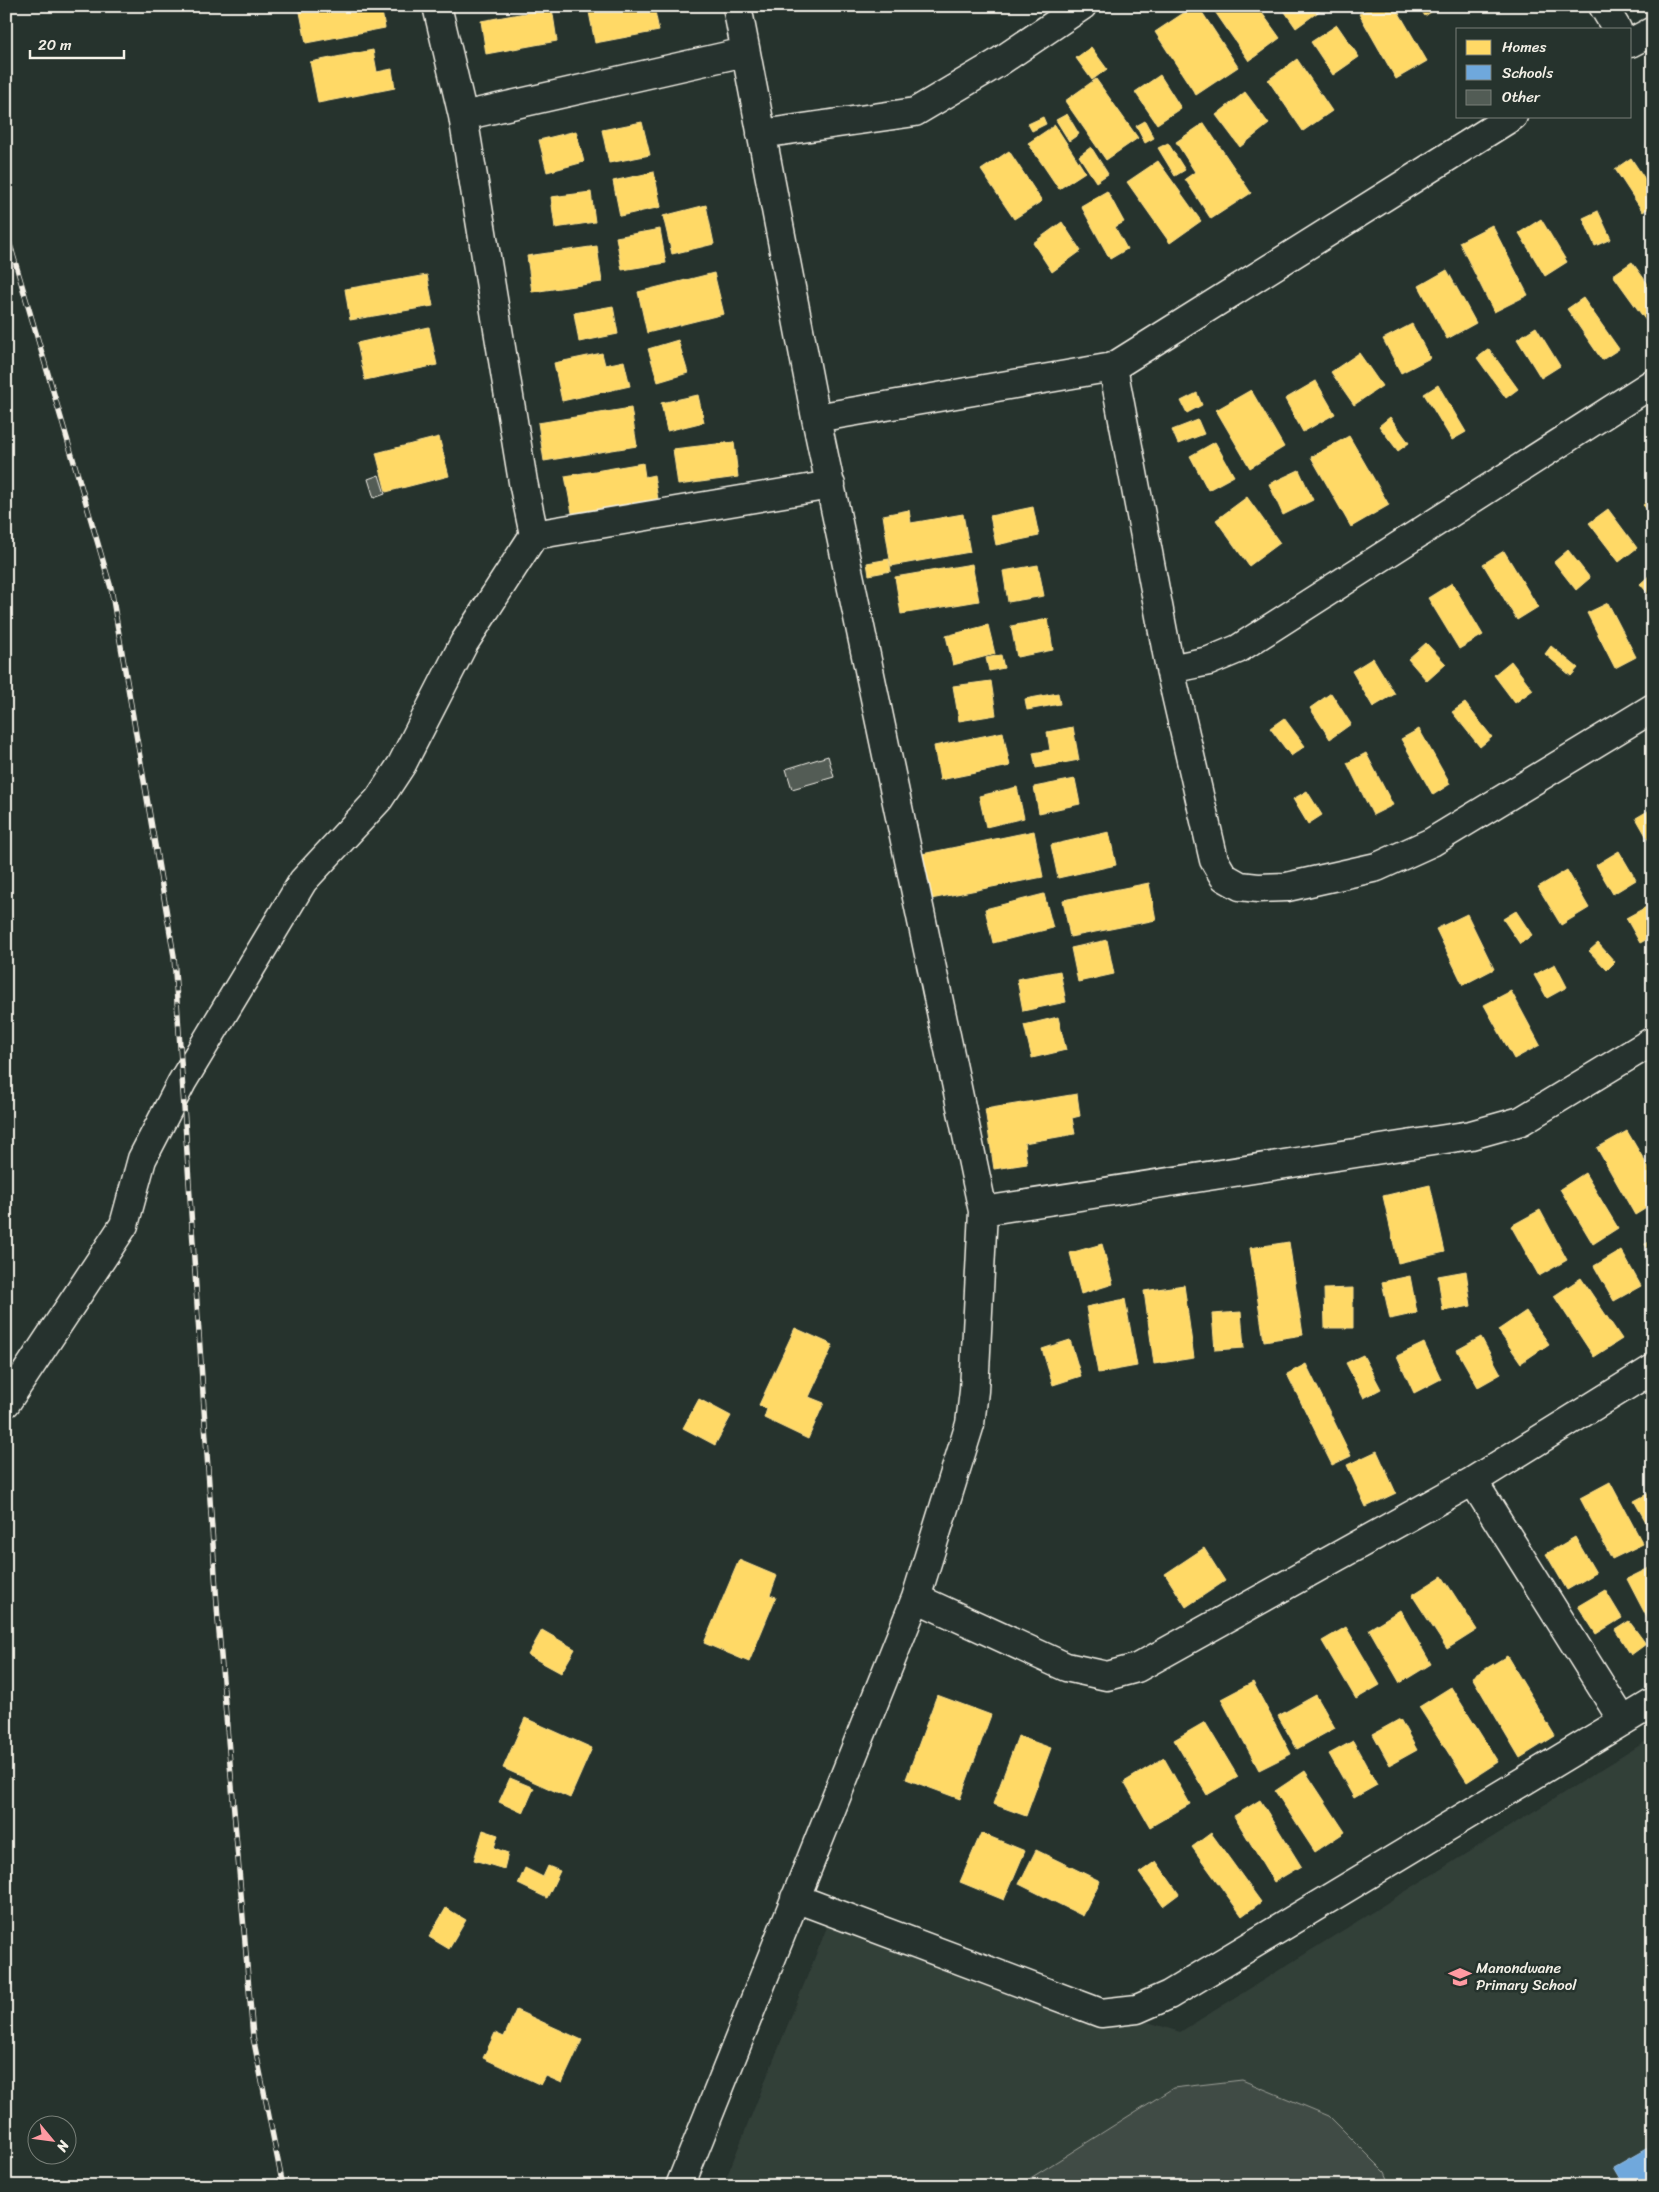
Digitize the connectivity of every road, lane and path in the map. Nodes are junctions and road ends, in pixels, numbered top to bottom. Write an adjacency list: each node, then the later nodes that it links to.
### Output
1 (437, 6): 9 (street)
2 (737, 6): 8 (street)
3 (1082, 6): 11 (street)
4 (1603, 6): 5 (street)
5 (1616, 28)
6 (1653, 31): 7 (street)
7 (1632, 42)
8 (745, 52): 9 (street); 11 (street)
9 (463, 116): 16 (street)
10 (1511, 118): 12 (street)
11 (761, 134): 14 (street)
12 (1113, 367): 14 (street); 17 (street)
13 (1653, 383): 17 (street)
14 (816, 418): 15 (street)
15 (831, 484): 16 (street); 20 (street)
16 (534, 535): 22 (street)
17 (1170, 669): 18 (street)
18 (1653, 708)
19 (1653, 1041): 20 (street)
20 (983, 1210): 24 (street)
21 (1653, 1369): 23 (street)
22 (6, 1403)
23 (1473, 1481): 24 (street); 26 (street)
24 (916, 1598): 27 (street)
25 (1653, 1703): 26 (street)
26 (1623, 1721): 27 (street)
27 (795, 1898): 28 (street)
28 (680, 2186)

